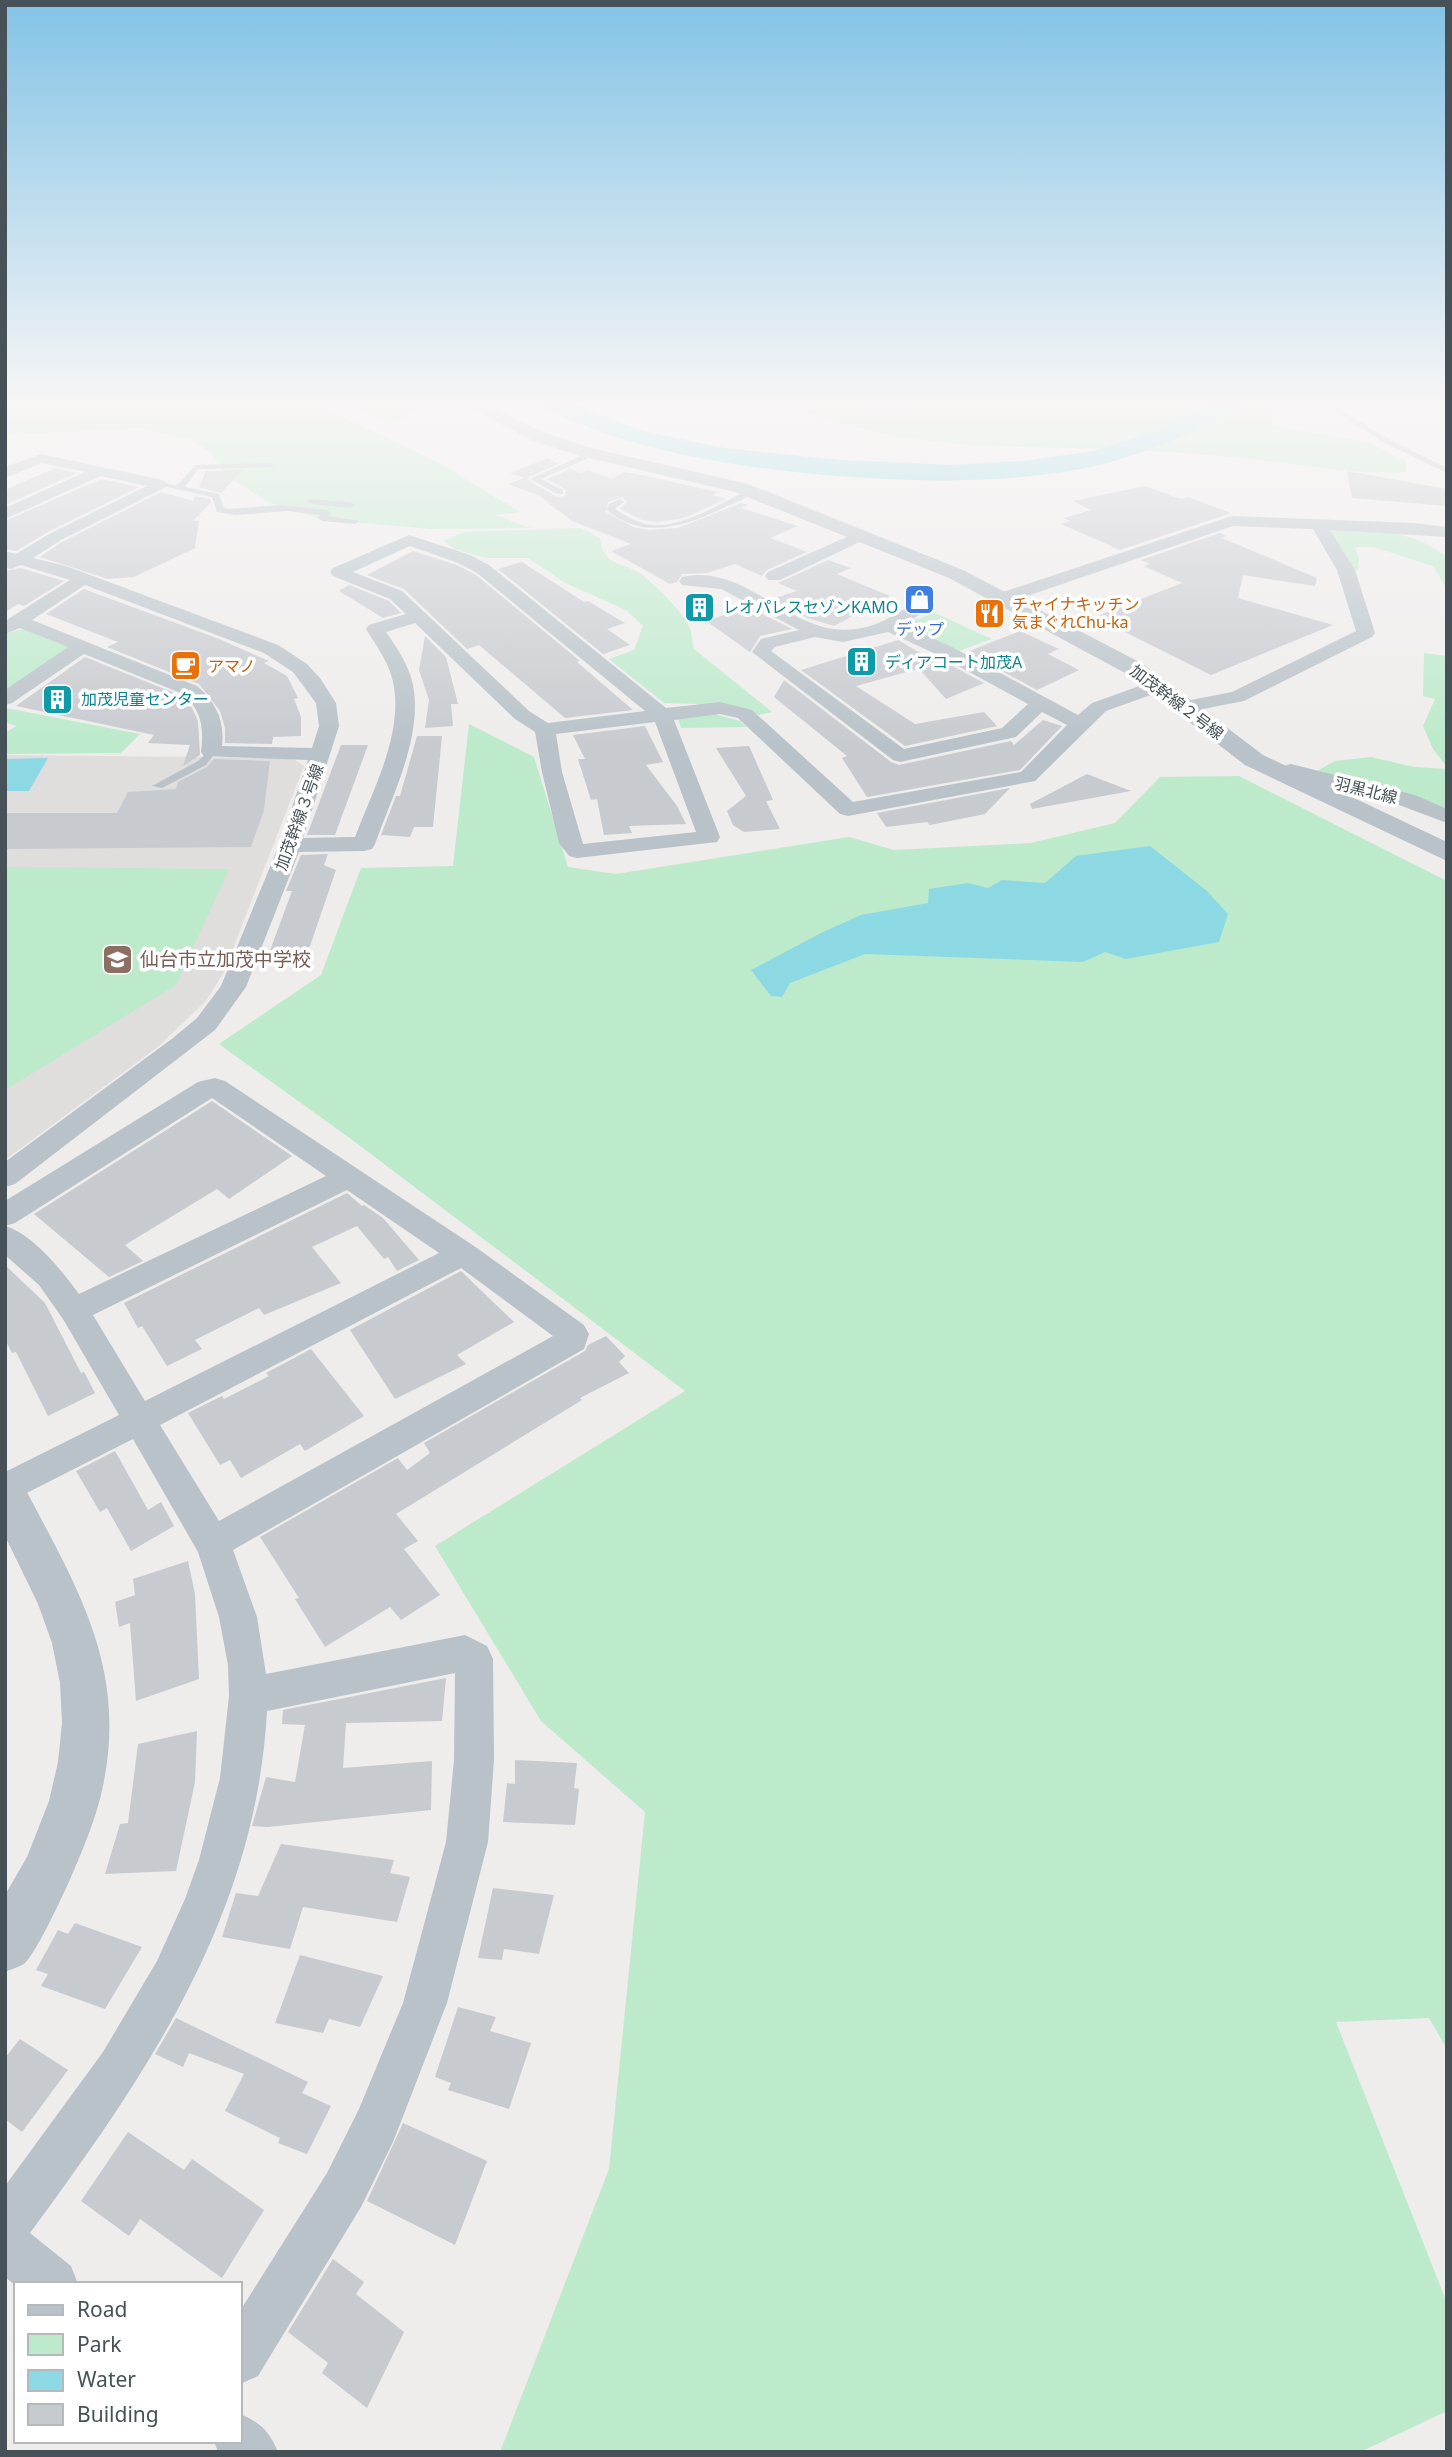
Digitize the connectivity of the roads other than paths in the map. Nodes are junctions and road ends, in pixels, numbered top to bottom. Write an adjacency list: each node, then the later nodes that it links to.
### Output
1 (95, 518): 10 (street)
2 (322, 518): 6 (lane)
3 (625, 518): 4 (lane)
4 (692, 518)
5 (817, 518): 9 (street, 加茂幹線２号線)
6 (355, 521)
7 (1320, 525): 8 (street); 14 (street); 24 (street)
8 (1447, 532)
9 (862, 535): 11 (street); 14 (street, 加茂幹線２号線)
10 (10, 561): 12 (street, 加茂幹線３号線)
11 (774, 576)
12 (83, 579): 17 (street); 29 (street, 加茂幹線３号線)
13 (688, 581): 19 (street)
14 (1003, 598): 21 (street, 加茂幹線２号線)
15 (920, 609): 18 (street)
16 (419, 616): 25 (street); 27 (street); 33 (street)
17 (12, 625): 20 (street)
18 (888, 625): 19 (street); 23 (street)
19 (815, 631): 23 (street)
20 (83, 646): 22 (street); 28 (street)
21 (1155, 687): 24 (street, 加茂幹線２号線); 26 (street)
22 (5, 699)
23 (1040, 703): 26 (street)
24 (1182, 707): 30 (street, 加茂幹線２号線)
25 (662, 715): 26 (street); 27 (street); 27 (street)
26 (1080, 724)
27 (545, 729)
28 (211, 752): 29 (street); 31 (lane)
29 (322, 754): 33 (street, 加茂幹線３号線)
30 (1284, 776): 32 (street, 羽黒北線); 34 (street, 加茂幹線２号線)
31 (158, 786)
32 (1447, 817)
33 (290, 845): 35 (street, 加茂幹線３号線)
34 (1447, 853)
35 (5, 1177)
36 (348, 1177): 37 (street); 39 (street); 40 (street)
37 (5, 1215)
38 (5, 1237): 40 (street)
39 (463, 1254): 41 (street); 43 (street)
40 (74, 1310): 41 (street)
41 (138, 1420): 42 (street); 43 (street)
42 (5, 1491): 45 (street)
43 (212, 1543): 44 (street)
44 (248, 1696): 46 (street); 49 (street)
45 (5, 1945)
46 (5, 2226)
47 (5, 2245): 48 (street)
48 (50, 2282)
49 (242, 2355)

